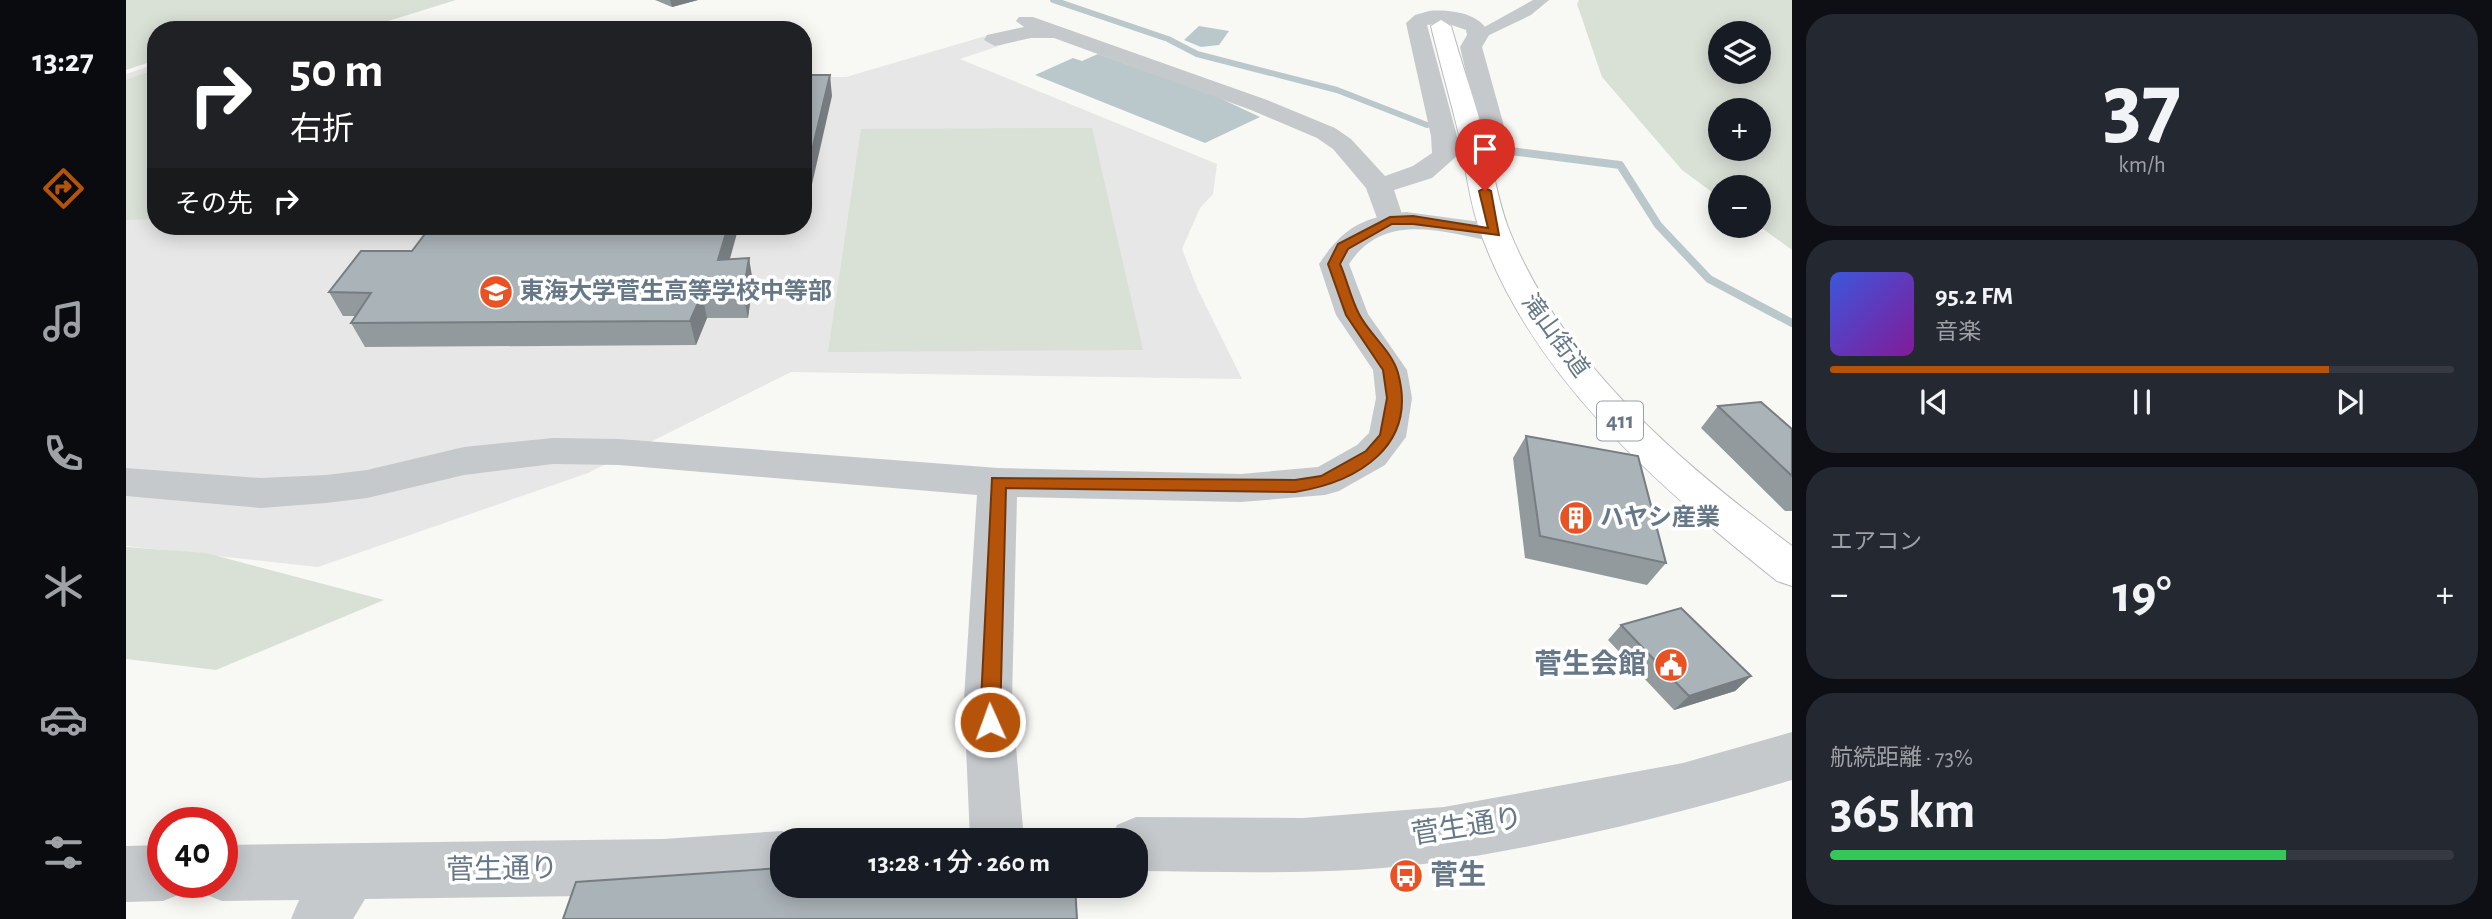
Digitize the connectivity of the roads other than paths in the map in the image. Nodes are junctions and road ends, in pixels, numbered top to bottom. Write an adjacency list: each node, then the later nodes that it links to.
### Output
1 (1542, 0): 5 (street)
2 (1436, 12): 7 (highway, 滝山街道 / 411)
3 (1026, 21): 4 (street)
4 (1056, 32): 6 (street); 8 (street)
5 (1478, 34): 7 (street); 8 (street)
6 (995, 40)
7 (1475, 150): 10 (highway, 滝山街道 / 411)
8 (1379, 186): 9 (street)
9 (1390, 220): 10 (street); 12 (street)
10 (1495, 233): 13 (highway, 滝山街道 / 411)
11 (126, 482): 12 (street)
12 (998, 482): 15 (street)
13 (1792, 569)
14 (1792, 756): 16 (street, 菅生通り)
15 (996, 828)
16 (1148, 844)
17 (770, 859): 20 (street, 菅生通り)
18 (147, 873): 21 (street)
19 (238, 873): 20 (street, 菅生通り)
20 (349, 873): 22 (street)
21 (126, 874)
22 (320, 919)

